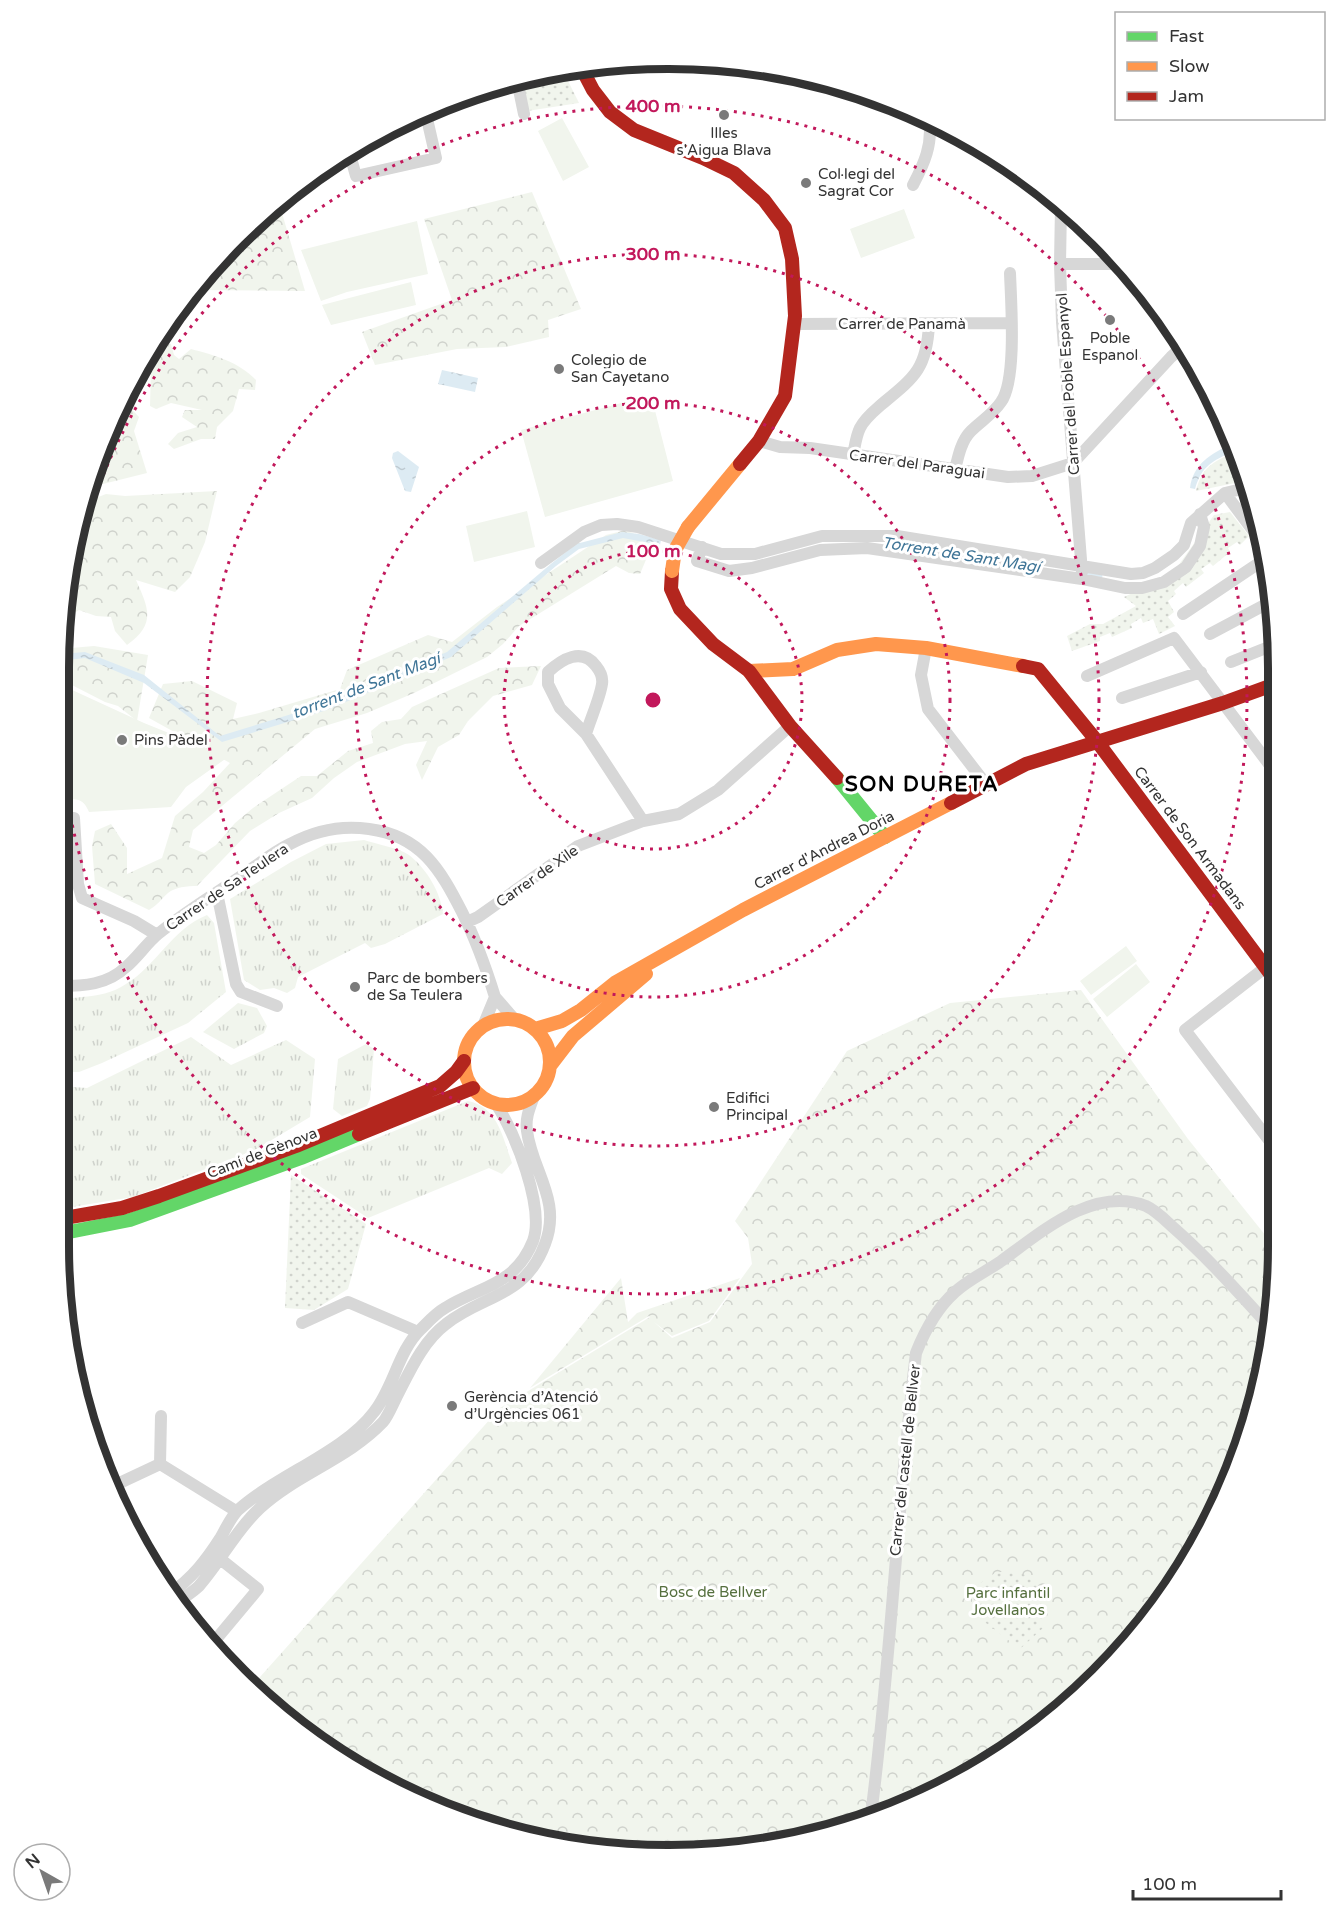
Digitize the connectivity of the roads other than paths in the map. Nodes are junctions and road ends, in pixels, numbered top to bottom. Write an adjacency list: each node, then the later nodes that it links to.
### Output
1 (585, 75): 13 (street)
2 (518, 88): 3 (street)
3 (524, 114)
4 (427, 120): 6 (street)
5 (931, 130): 7 (street)
6 (351, 160)
7 (913, 185)
8 (1061, 215): 9 (street, Carrer del Poble Espanyol)
9 (1060, 264): 10 (street); 18 (street, Carrer del Poble Espanyol)
10 (1110, 264)
11 (1010, 273): 12 (street)
12 (1011, 323): 14 (street, Carrer de Panamà); 19 (street)
13 (794, 324): 14 (street, Carrer de Panamà); 16 (street)
14 (929, 324): 17 (street)
15 (1177, 351): 18 (street)
16 (759, 441): 17 (street, Carrer del Paraguai); 33 (street, bridge)
17 (853, 455): 19 (street, Carrer del Paraguai)
18 (1073, 463): 19 (street, Carrer del Paraguai); 26 (street, Carrer del Poble Espanyol)
19 (955, 470)
20 (1240, 489): 21 (street)
21 (1225, 493): 22 (street); 23 (street)
22 (1199, 515): 26 (street); 26 (street)
23 (1251, 528)
24 (541, 563): 26 (street)
25 (1258, 564): 28 (street)
26 (1082, 572)
27 (1265, 605): 29 (street)
28 (1183, 614)
29 (1210, 634)
30 (926, 648): 33 (street, Carrer de Son Armadans); 41 (street, Carrer de Son Armadans); 43 (street)
31 (1267, 648): 32 (street)
32 (1231, 663)
33 (749, 670): 39 (street)
34 (1201, 672): 35 (street); 37 (street); 38 (street)
35 (1087, 676)
36 (1268, 687): 38 (street, Carrer d'Andrea Doria)
37 (1122, 698)
38 (1222, 703): 41 (street, Carrer d'Andrea Doria); 42 (street)
39 (790, 726): 45 (street, Carrer de Xile); 46 (street)
40 (586, 734): 40 (street); 45 (street)
41 (1096, 740): 43 (street, Carrer d'Andrea Doria); 51 (street, Carrer de Son Armadans)
42 (1268, 763)
43 (985, 783): 46 (street, Carrer d'Andrea Doria)
44 (74, 818): 49 (street)
45 (643, 821): 48 (street, Carrer de Xile)
46 (885, 837): 50 (street, Carrer d'Andrea Doria)
47 (217, 892): 48 (street, Carrer de Sa Teulera); 49 (street, Carrer de Sa Teulera); 55 (street)
48 (467, 922): 54 (street, Carrer de Sa Teulera)
49 (157, 934): 53 (street, Carrer de Sa Teulera)
50 (688, 941): 58 (street, Carrer d'Andrea Doria); 60 (street)
51 (1266, 968): 52 (street, Carrer de Son Armadans); 64 (street)
52 (1268, 971)
53 (69, 986)
54 (495, 997): 56 (street, Carrer de Sa Teulera); 57 (street)
55 (277, 1006)
56 (515, 1020): 57 (street); 58 (street)
57 (483, 1026): 59 (street)
58 (535, 1029): 60 (street)
59 (464, 1061): 61 (street); 65 (street, Camí de Gènova)
60 (550, 1066): 62 (street)
61 (473, 1088): 63 (street); 66 (street, Camí de Gènova)
62 (534, 1096): 63 (street); 67 (street)
63 (496, 1104): 70 (street)
64 (1268, 1139)
65 (69, 1217)
66 (69, 1232)
67 (462, 1313): 70 (street); 71 (street)
68 (1263, 1320): 81 (street, Carrer del castell de Bellver)
69 (302, 1323): 70 (street)
70 (418, 1332): 71 (street); 76 (street)
71 (405, 1381): 75 (street)
72 (161, 1416): 73 (street)
73 (160, 1464): 74 (street); 76 (street)
74 (118, 1483)
75 (277, 1496): 76 (street); 77 (street)
76 (236, 1511): 77 (street); 78 (street)
77 (219, 1558): 79 (street); 80 (street)
78 (177, 1589)
79 (184, 1598)
80 (216, 1639)
81 (872, 1809)

